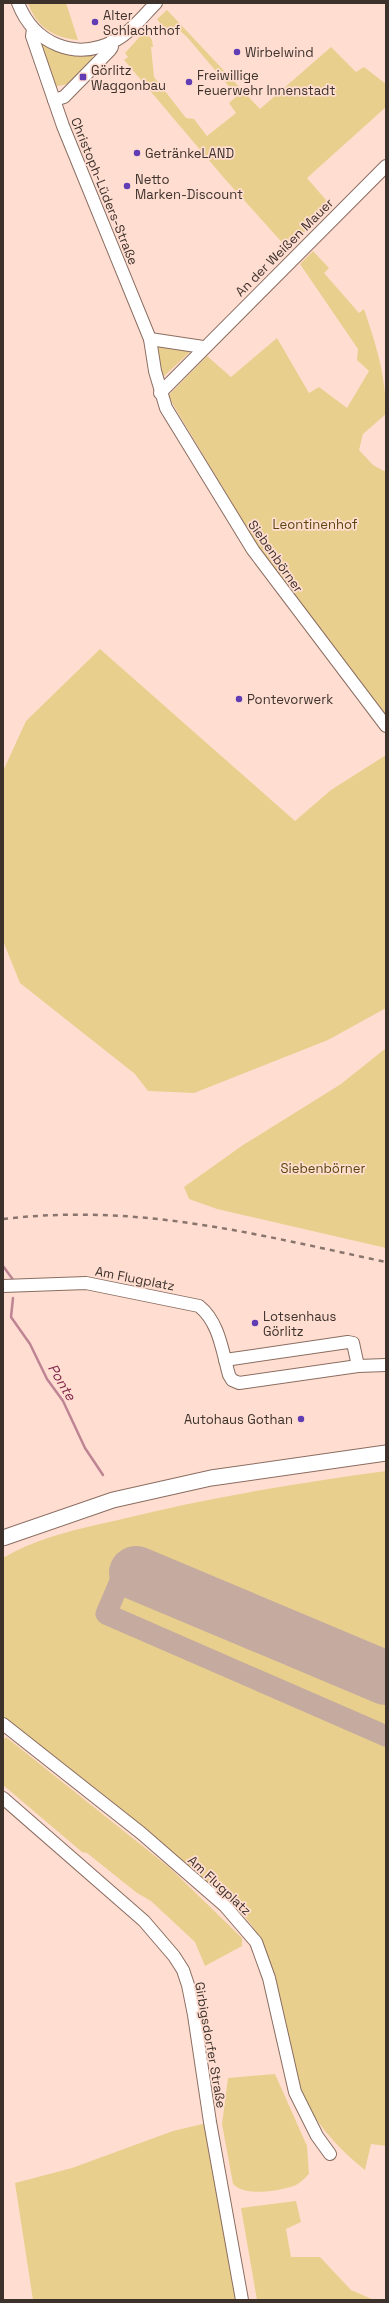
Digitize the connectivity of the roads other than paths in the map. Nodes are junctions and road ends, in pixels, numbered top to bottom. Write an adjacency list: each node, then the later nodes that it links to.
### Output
1 (18, 3): 3 (street, Christoph-Lüders-Straße)
2 (156, 3): 4 (street)
3 (33, 29): 4 (street); 5 (street, Christoph-Lüders-Straße)
4 (111, 42): 5 (street)
5 (54, 100): 7 (street, Christoph-Lüders-Straße)
6 (386, 166): 8 (street, An der Weißen Mauer)
7 (150, 339): 8 (street); 9 (street, Christoph-Lüders-Straße)
8 (203, 347): 9 (street, An der Weißen Mauer)
9 (160, 393): 10 (street, Siebenbörner)
10 (386, 726)
11 (3, 1286): 12 (street, Am Flugplatz)
12 (225, 1360): 14 (street, Am Flugplatz); 14 (street)
13 (386, 1365): 14 (street, Am Flugplatz)
14 (358, 1366)
15 (386, 1453): 16 (main road)
16 (3, 1538)
17 (3, 1724): 19 (street, Am Flugplatz)
18 (3, 1798): 20 (street, Girbigsdorfer Straße)
19 (330, 2154)
20 (242, 2300)

